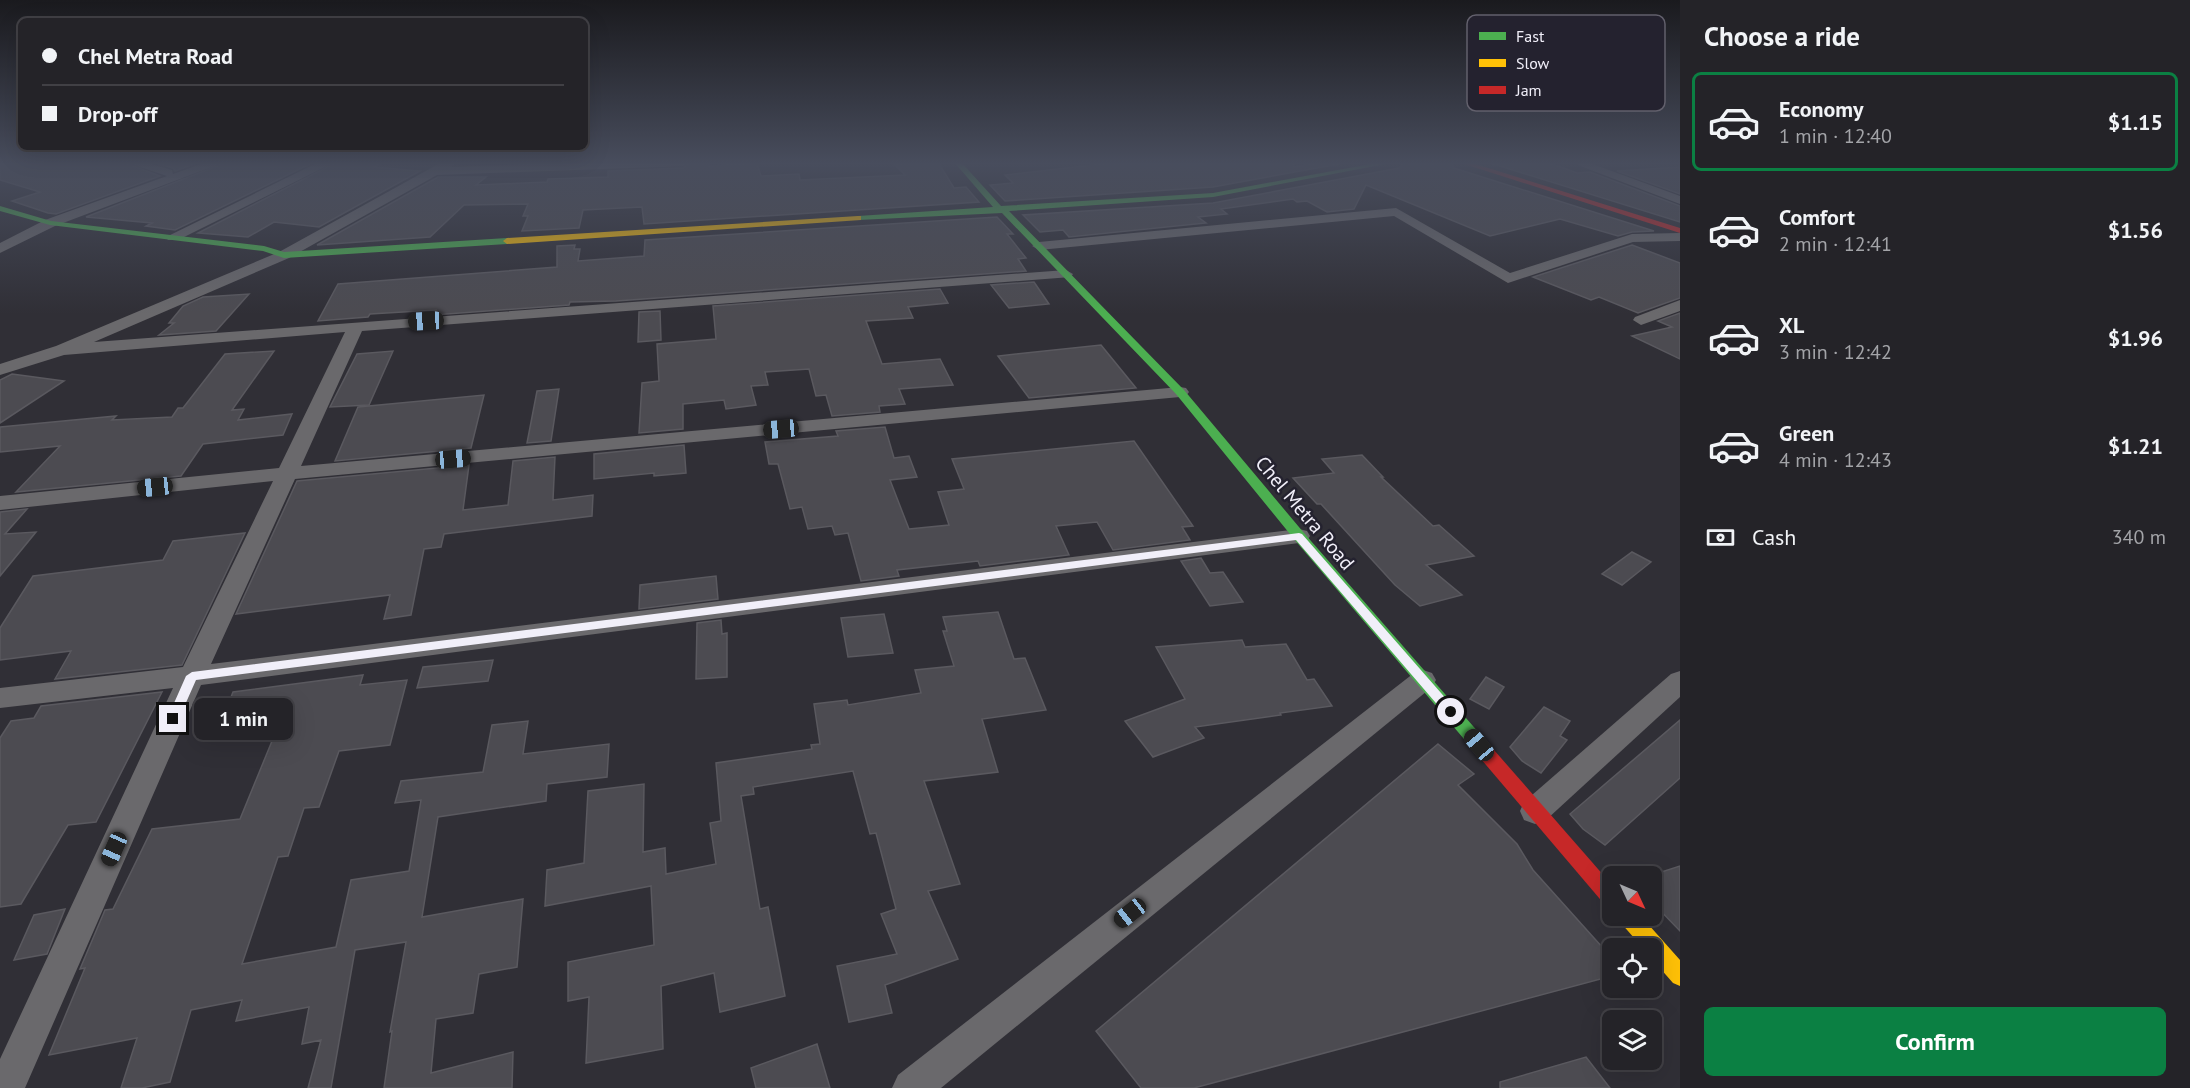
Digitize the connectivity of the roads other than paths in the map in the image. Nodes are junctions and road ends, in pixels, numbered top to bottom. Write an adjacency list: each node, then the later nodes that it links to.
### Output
1 (18, 213): 10 (street)
2 (78, 213): 10 (street)
3 (223, 213): 12 (street)
4 (359, 213): 16 (street)
5 (940, 213): 16 (street)
6 (1007, 213): 14 (street, Chel Metra Road)
7 (1388, 213): 14 (street)
8 (1397, 213): 13 (street)
9 (1622, 213): 11 (street)
10 (50, 223): 12 (street); 15 (street)
11 (1680, 231)
12 (173, 237): 16 (street)
13 (1680, 237)
14 (1039, 246): 17 (street, Chel Metra Road)
15 (0, 249)
16 (284, 255): 21 (street)
17 (1066, 274): 20 (street); 23 (street, Chel Metra Road)
18 (1680, 305): 19 (street)
19 (1641, 320)
20 (356, 326): 21 (street); 24 (street)
21 (62, 350): 22 (street)
22 (0, 370)
23 (1180, 392): 24 (street); 26 (street, Chel Metra Road)
24 (288, 474): 25 (street); 27 (street)
25 (0, 503)
26 (1299, 536): 27 (street); 28 (street, Chel Metra Road)
27 (192, 676): 30 (street); 35 (street)
28 (1423, 680): 31 (street, Chel Metra Road); 36 (street)
29 (1680, 681): 31 (street)
30 (0, 698)
31 (1535, 811): 32 (street, Chel Metra Road)
32 (1602, 888)
33 (1637, 926): 34 (street)
34 (1680, 976)
35 (6, 1088)
36 (911, 1088)

